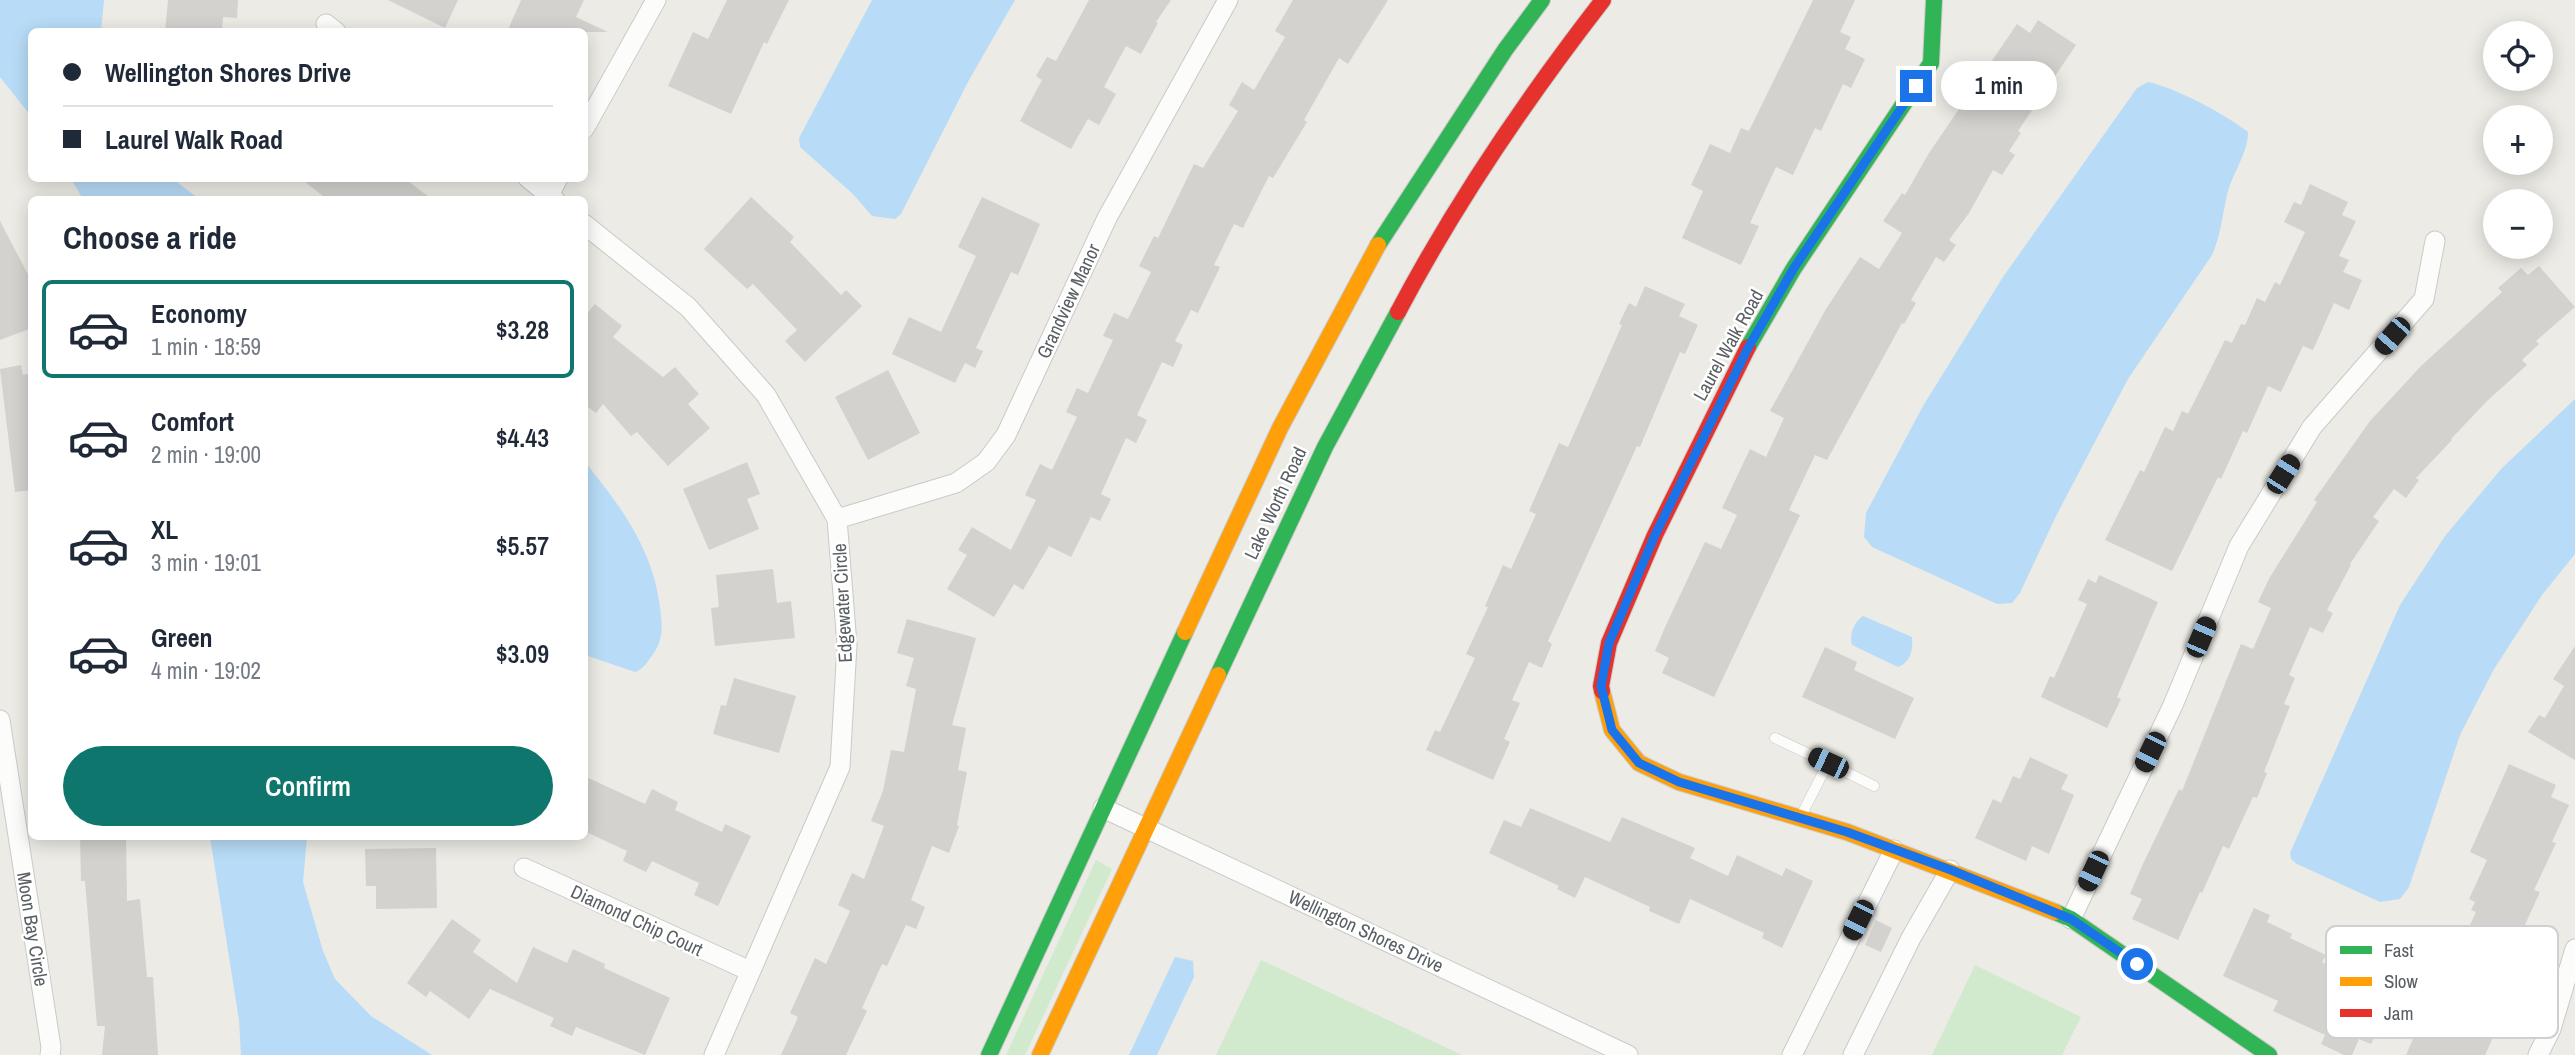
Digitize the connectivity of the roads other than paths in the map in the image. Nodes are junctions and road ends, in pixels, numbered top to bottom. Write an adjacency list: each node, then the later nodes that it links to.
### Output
1 (656, 0): 6 (street)
2 (1228, 0): 11 (street, Grandview Manor)
3 (1542, 0): 16 (street, Lake Worth Road)
4 (1603, 0): 18 (street, Lake Worth Road)
5 (1934, 0): 17 (street, Laurel Walk Road)
6 (588, 123)
7 (536, 182): 8 (street)
8 (554, 191)
9 (588, 226): 11 (street, Edgewater Circle)
10 (2435, 242): 22 (street)
11 (837, 519): 24 (street, Edgewater Circle)
12 (0, 720): 27 (street, Moon Bay Circle)
13 (1775, 738): 14 (lane)
14 (1828, 763): 15 (lane); 17 (lane)
15 (1874, 786)
16 (1103, 808): 18 (street, Wellington Shores Drive); 29 (street, Lake Worth Road)
17 (1800, 818): 19 (street)
18 (1146, 828): 30 (street, Lake Worth Road); 31 (street, Wellington Shores Drive)
19 (1894, 850): 21 (street); 32 (street)
20 (524, 868): 24 (street, Diamond Chip Court)
21 (1951, 870): 22 (street); 33 (street)
22 (2071, 919): 34 (street)
23 (2575, 949): 25 (street)
24 (750, 971): 28 (street, Edgewater Circle)
25 (2558, 1006)
26 (2546, 1038): 35 (street)
27 (50, 1055)
28 (714, 1055)
29 (989, 1055)
30 (1040, 1055)
31 (1628, 1055)
32 (1792, 1055)
33 (1853, 1055)
34 (2269, 1055)
35 (2538, 1055)

